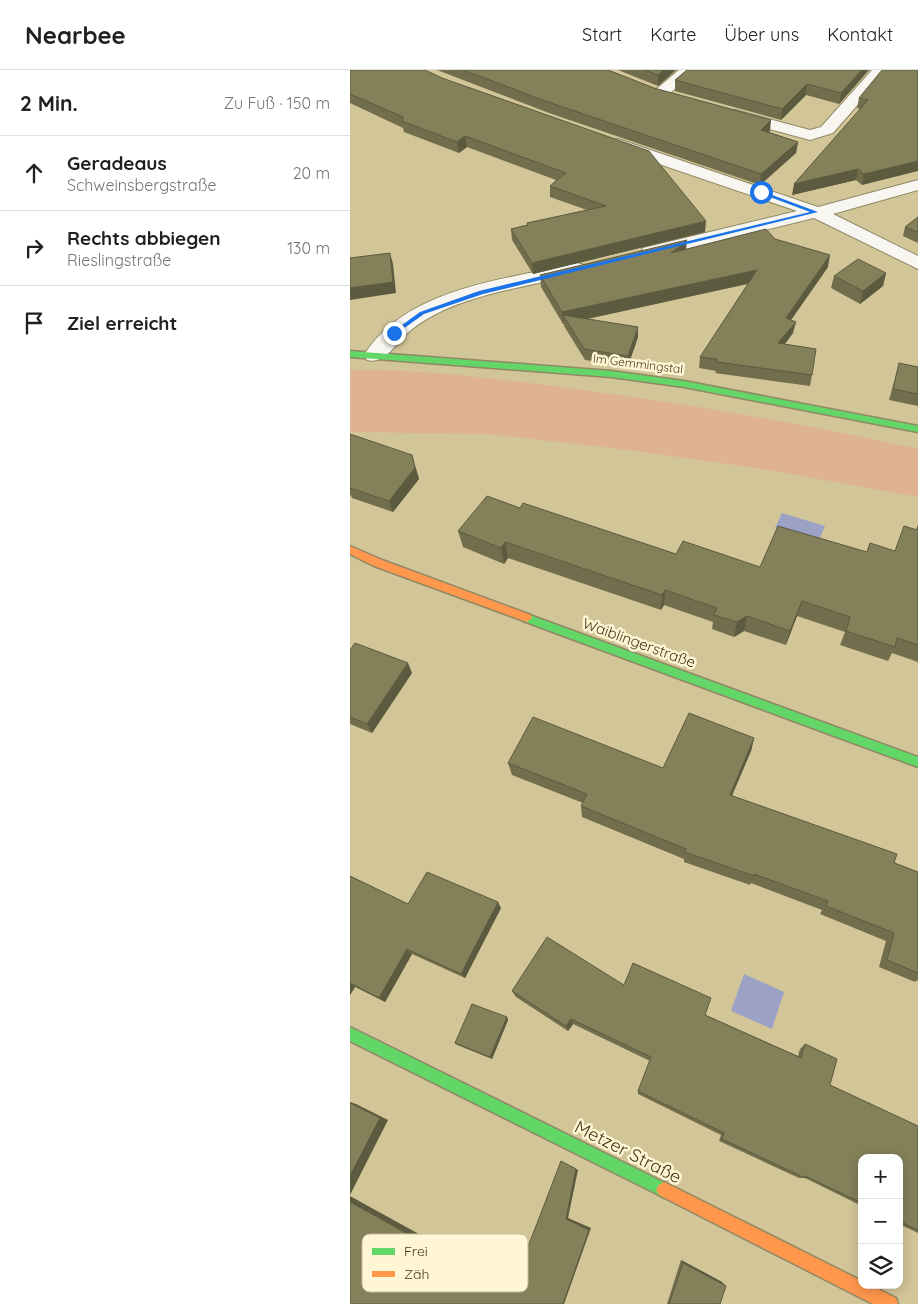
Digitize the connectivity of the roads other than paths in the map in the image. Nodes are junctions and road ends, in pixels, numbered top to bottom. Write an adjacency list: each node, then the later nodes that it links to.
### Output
1 (688, 70): 4 (street)
2 (880, 70): 6 (street)
3 (642, 87): 4 (street)
4 (660, 94): 5 (street)
5 (678, 99)
6 (716, 109)
7 (607, 140): 9 (street)
8 (918, 185): 9 (street)
9 (816, 212): 10 (street); 11 (street)
10 (633, 256)
11 (918, 263)
12 (595, 265): 14 (street)
13 (350, 354): 14 (street, Im Gemmingstal)
14 (374, 355): 15 (street, Im Gemmingstal)
15 (918, 429)
16 (350, 550): 17 (street, Waiblingerstraße)
17 (918, 762)
18 (350, 1034): 19 (street, Metzer Straße)
19 (890, 1304)

